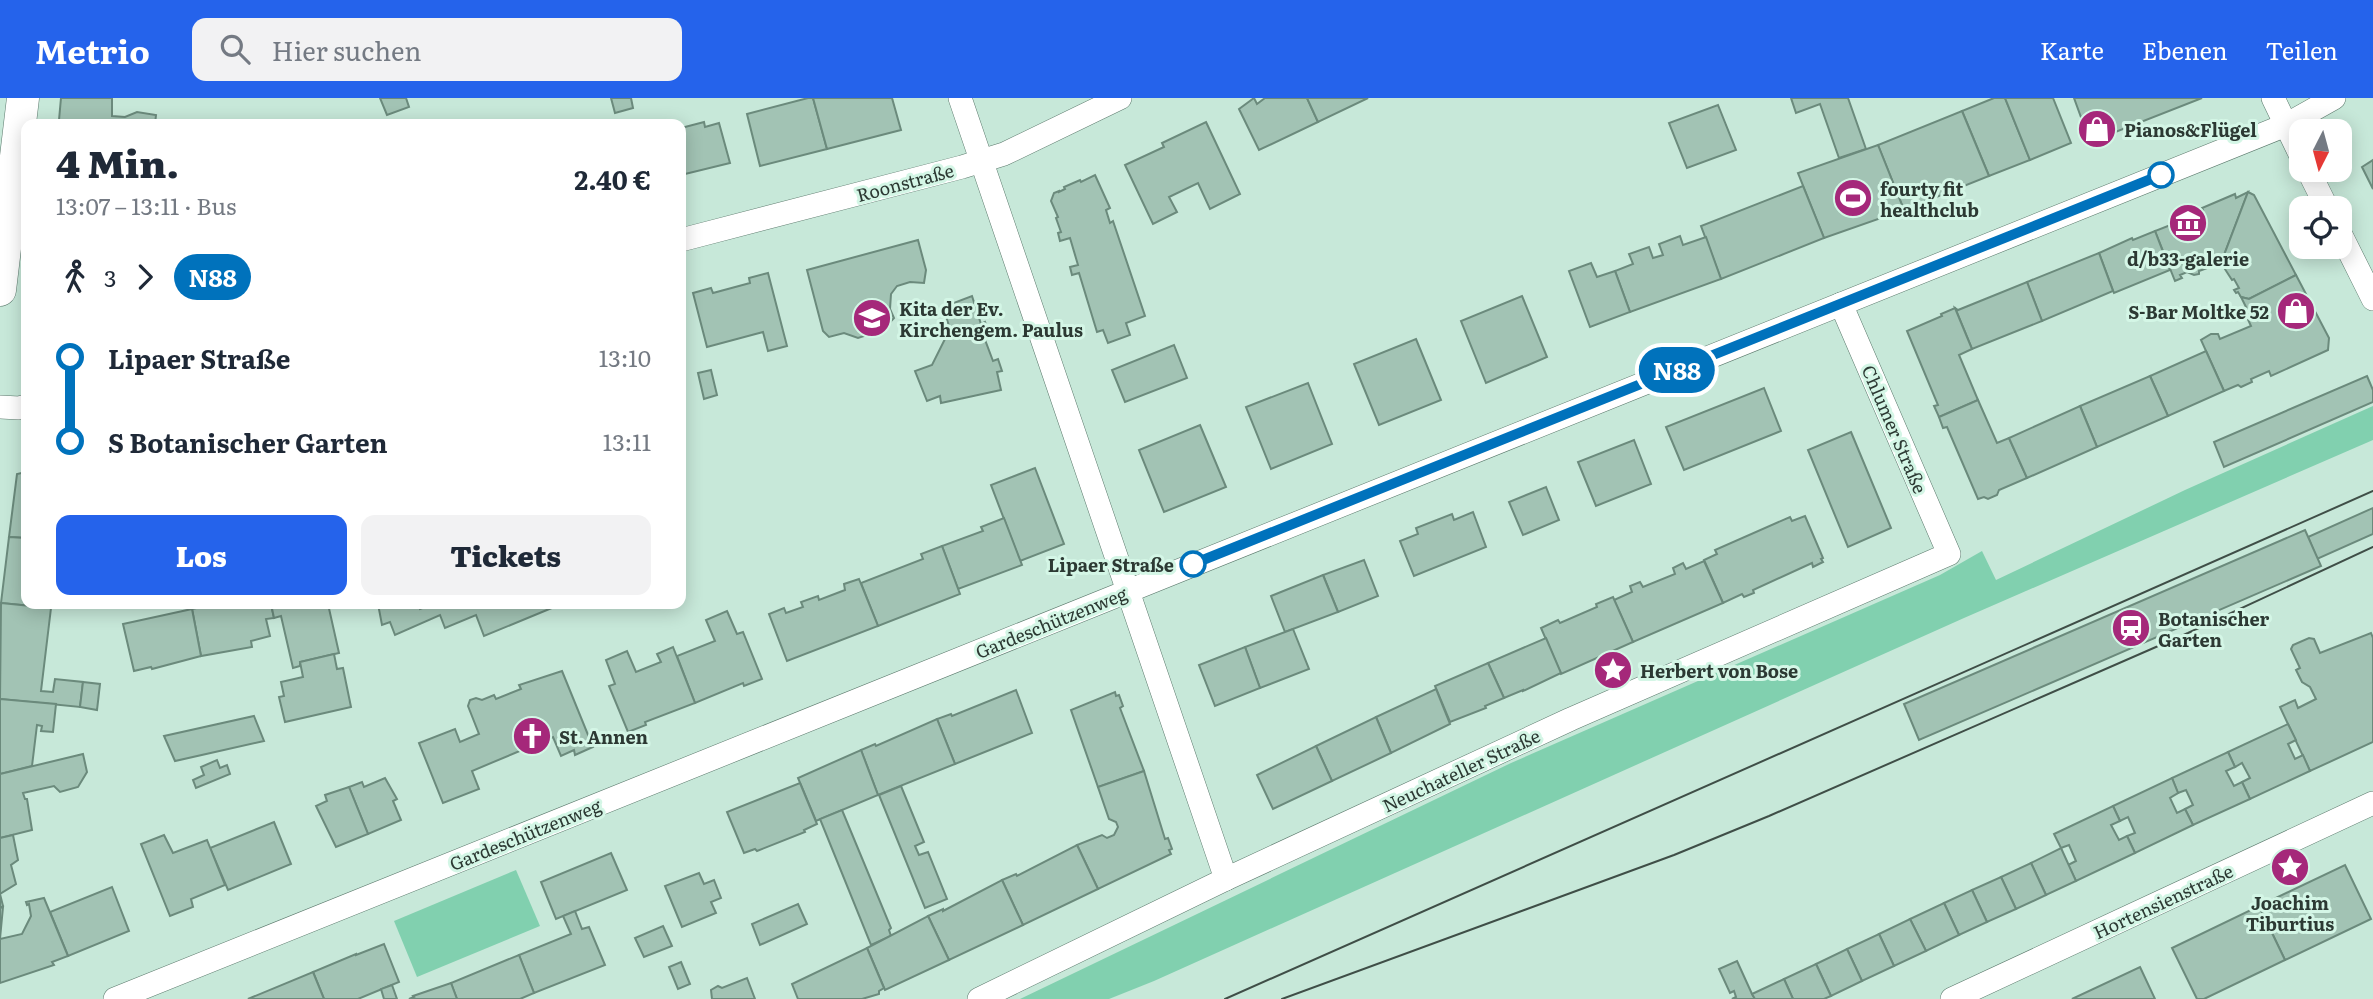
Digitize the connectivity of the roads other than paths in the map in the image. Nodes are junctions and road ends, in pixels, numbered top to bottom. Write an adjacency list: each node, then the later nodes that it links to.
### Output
1 (23, 98): 11 (main road)
2 (960, 98): 8 (street)
3 (1120, 98): 8 (street, Roonstraße)
4 (2273, 98): 6 (street)
5 (2334, 98): 6 (street, Gardeschützenweg)
6 (2286, 125): 7 (street); 13 (street, Gardeschützenweg)
7 (2289, 131)
8 (982, 160): 9 (street, Roonstraße); 17 (street)
9 (686, 239)
10 (2352, 257): 12 (street)
11 (0, 290)
12 (2373, 299)
13 (1841, 304): 16 (street, Chlumer Straße); 17 (street, Gardeschützenweg)
14 (0, 407): 15 (street)
15 (21, 407)
16 (1949, 554): 19 (street, Neuchateller Straße)
17 (1127, 591): 19 (street); 20 (street, Gardeschützenweg)
18 (2373, 803): 22 (street, Hortensienstraße)
19 (1226, 879): 21 (street, Neuchateller Straße)
20 (115, 999)
21 (979, 999)
22 (1952, 999)

